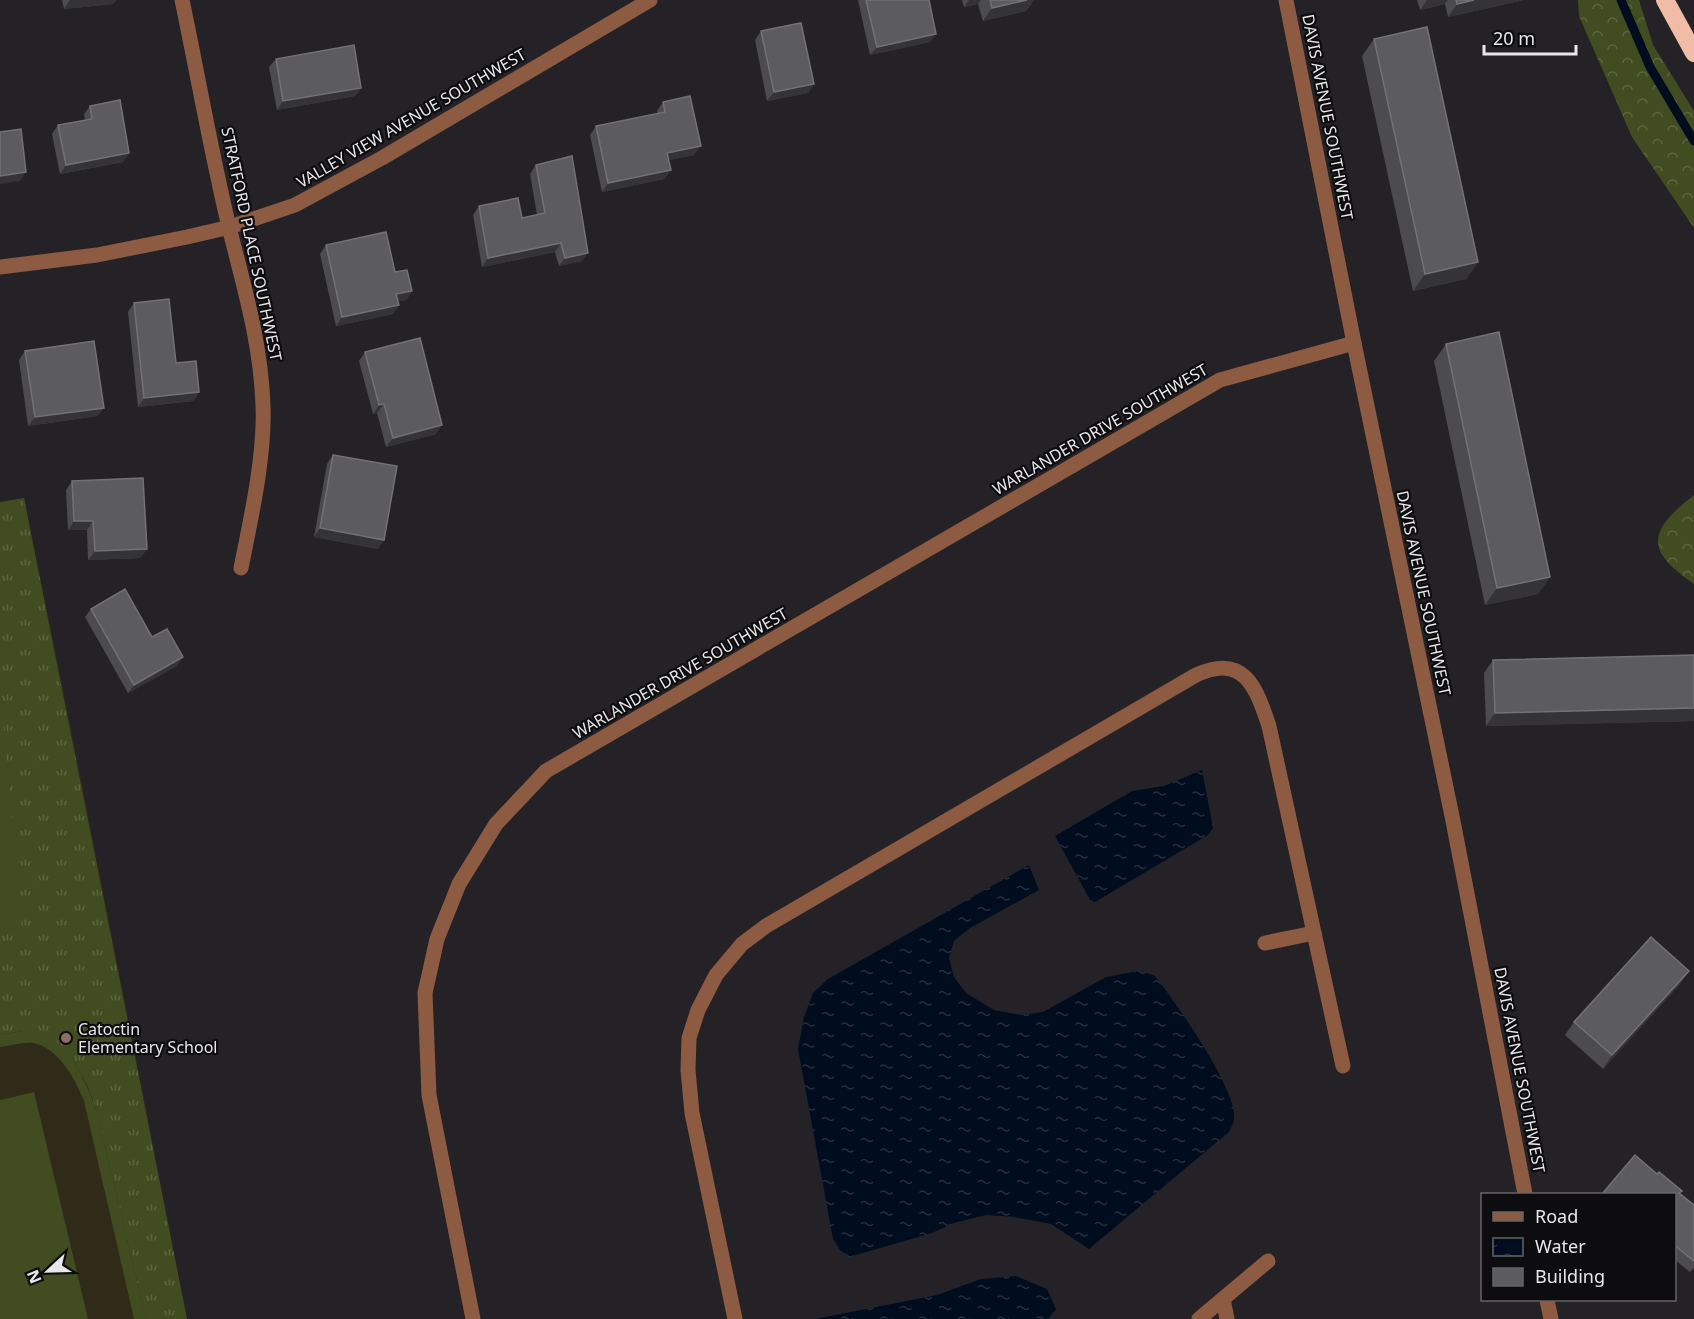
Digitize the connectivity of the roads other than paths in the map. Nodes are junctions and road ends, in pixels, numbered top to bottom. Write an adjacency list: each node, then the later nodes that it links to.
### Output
1 (182, 0): 6 (street, STRATFORD PLACE SOUTHWEST)
2 (650, 0): 6 (street, VALLEY VIEW AVENUE SOUTHWEST)
3 (1286, 0): 8 (street, DAVIS AVENUE SOUTHWEST)
4 (1665, 0): 5 (highway)
5 (1694, 53)
6 (230, 227): 7 (street, VALLEY VIEW AVENUE SOUTHWEST); 9 (street, STRATFORD PLACE SOUTHWEST)
7 (0, 267)
8 (1354, 343): 13 (street, DAVIS AVENUE SOUTHWEST); 17 (street, WARLANDER DRIVE SOUTHWEST)
9 (241, 568)
10 (1314, 933): 11 (street); 12 (street); 18 (street)
11 (1265, 943)
12 (1343, 1066)
13 (1525, 1193)
14 (1268, 1261): 15 (street)
15 (1224, 1299): 19 (street); 20 (street)
16 (1547, 1301): 21 (street)
17 (473, 1319)
18 (735, 1319)
19 (1199, 1319)
20 (1227, 1319)
21 (1551, 1319)

